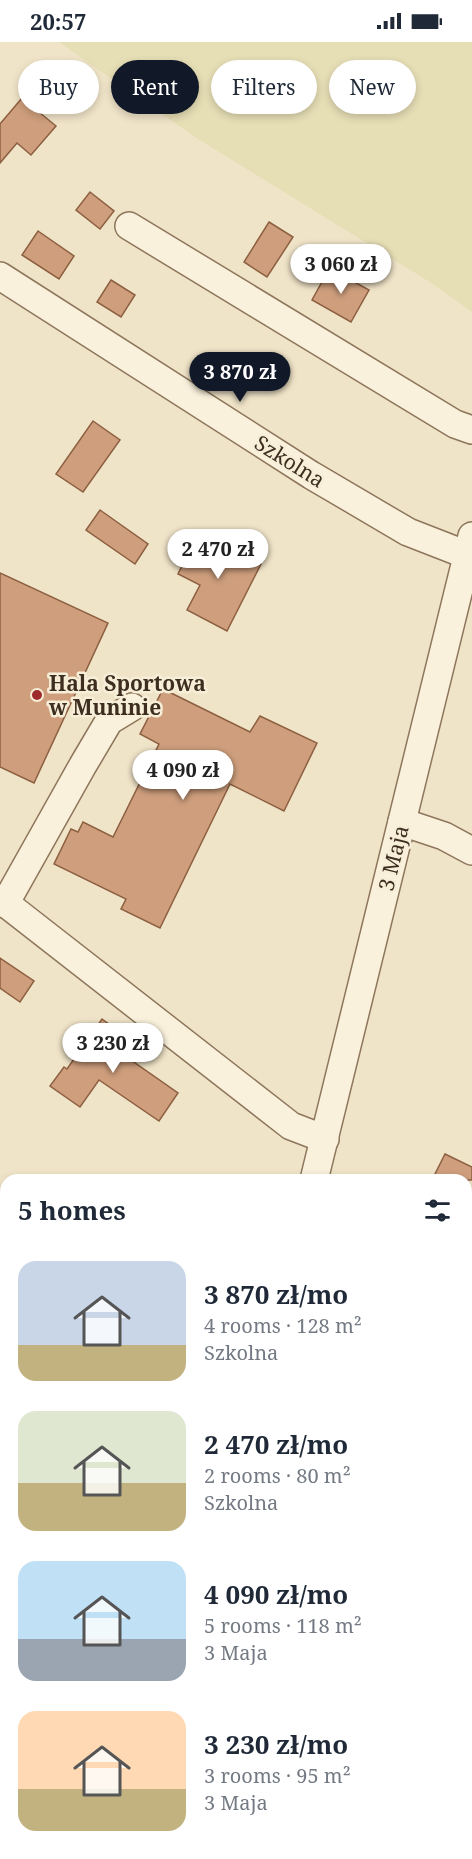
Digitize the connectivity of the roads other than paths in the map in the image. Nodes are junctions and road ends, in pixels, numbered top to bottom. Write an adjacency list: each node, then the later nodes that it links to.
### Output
1 (129, 226): 3 (street)
2 (0, 276): 4 (street, Szkolna)
3 (472, 430)
4 (470, 545): 6 (street, 3 Maja)
5 (132, 707): 8 (street)
6 (402, 822): 7 (street); 9 (street, 3 Maja)
7 (472, 851)
8 (3, 901): 9 (street)
9 (324, 1139): 10 (street, 3 Maja)
10 (315, 1174)

